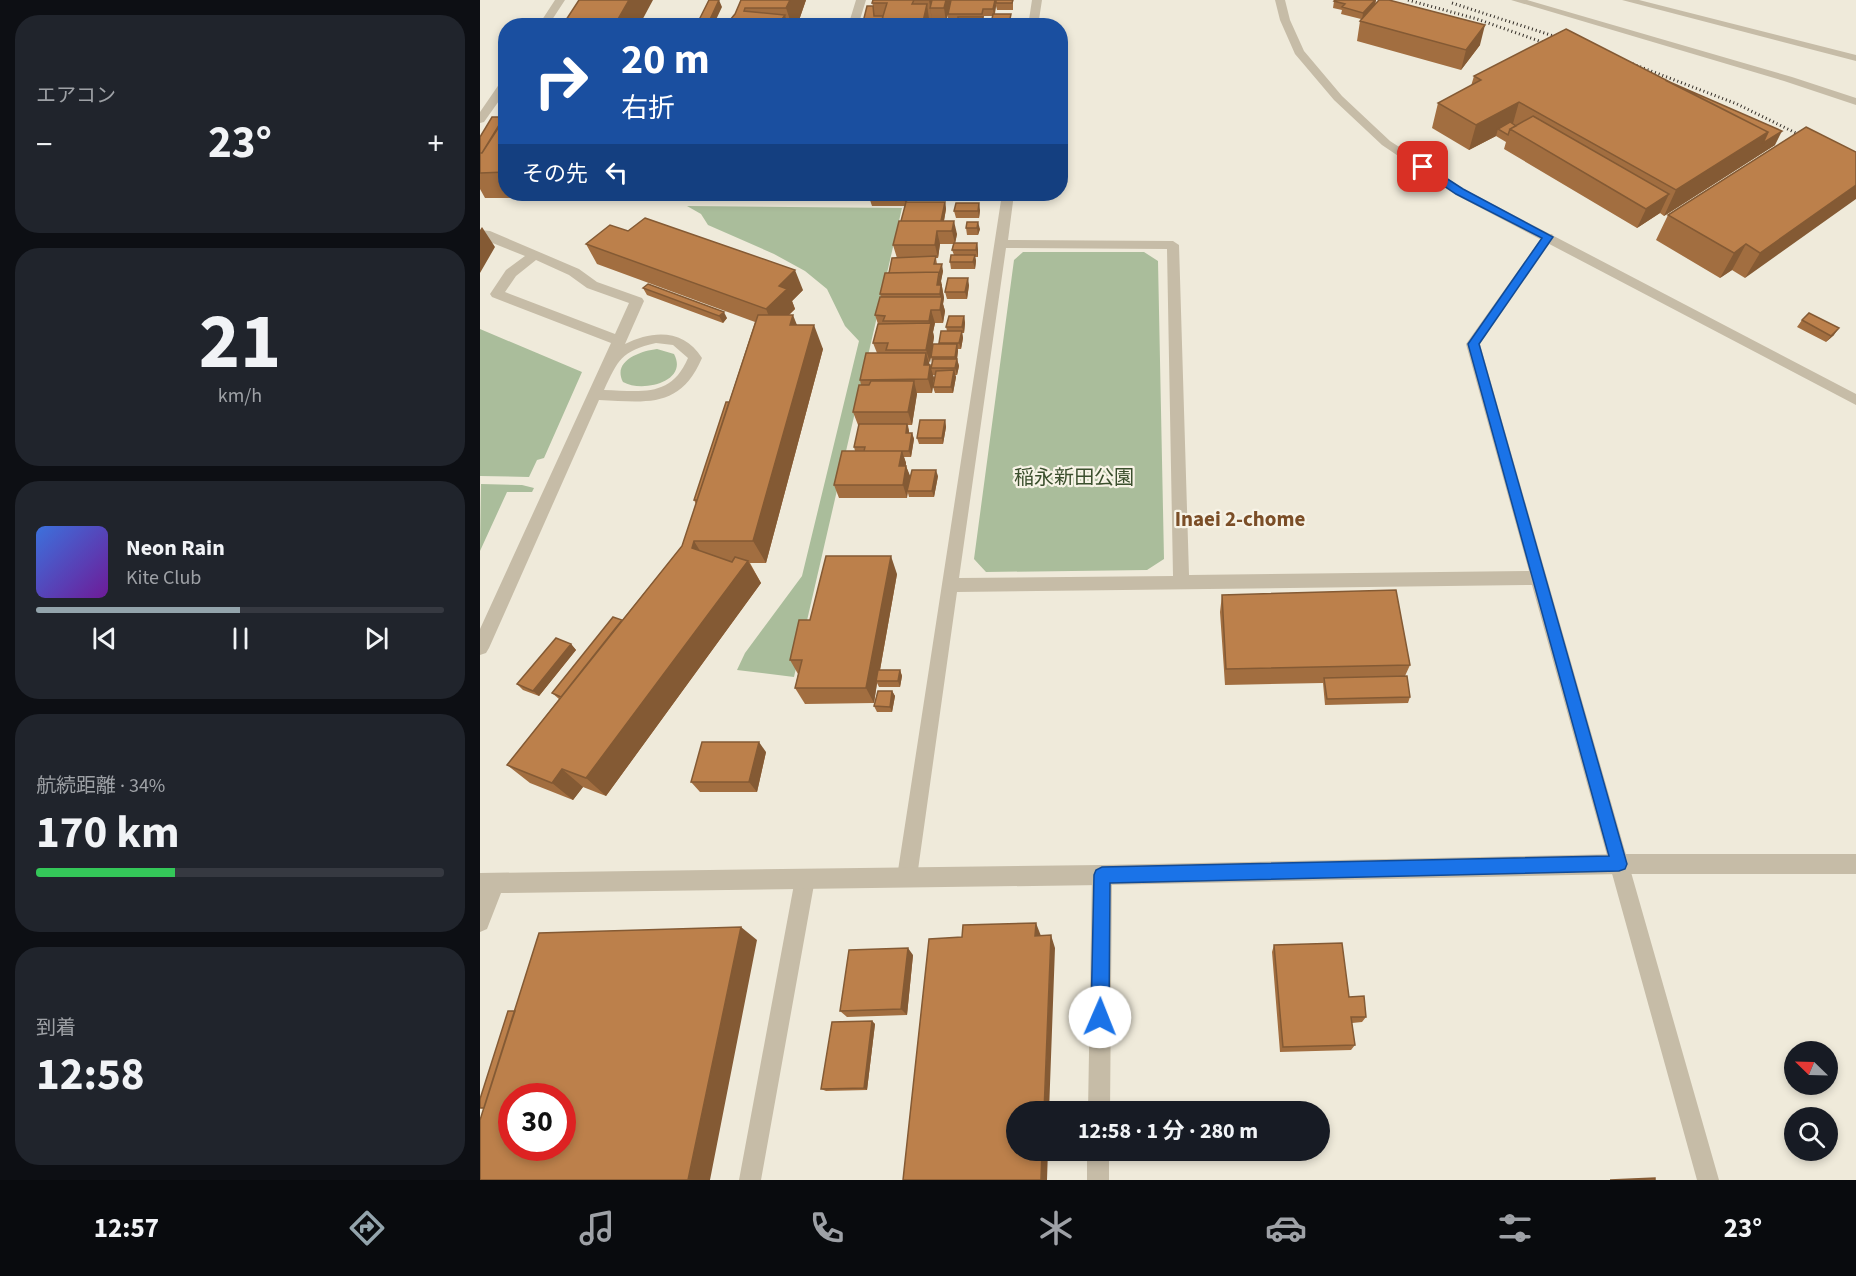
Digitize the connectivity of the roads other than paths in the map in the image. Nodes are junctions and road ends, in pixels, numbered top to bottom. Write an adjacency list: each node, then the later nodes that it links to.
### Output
1 (560, 0): 7 (street)
2 (861, 0): 8 (street)
3 (1037, 0): 9 (street)
4 (1280, 0): 16 (street)
5 (1516, 0): 12 (street)
6 (1627, 0): 10 (street)
7 (548, 18)
8 (855, 18)
9 (1034, 18)
10 (1856, 58)
11 (498, 94): 13 (street)
12 (1856, 102)
13 (480, 120)
14 (1007, 201): 17 (street)
15 (480, 234): 18 (street)
16 (1548, 237): 22 (street); 23 (street)
17 (1000, 244): 24 (street); 25 (street)
18 (534, 255): 19 (street); 19 (street)
19 (619, 341): 20 (street)
20 (612, 356): 21 (street); 21 (street)
21 (595, 394): 26 (street)
22 (1856, 400)
23 (1539, 578): 24 (street); 27 (street)
24 (1181, 582): 25 (street)
25 (950, 585): 30 (street)
26 (480, 648)
27 (1619, 864): 28 (street); 29 (street); 38 (street)
28 (1856, 864)
29 (1102, 875): 30 (street); 34 (street)
30 (907, 877): 31 (street)
31 (805, 879): 32 (street); 36 (street)
32 (487, 883): 33 (street)
33 (480, 922)
34 (1099, 1101)
35 (1098, 1161): 37 (street)
36 (750, 1180)
37 (1098, 1180)
38 (1708, 1180)

